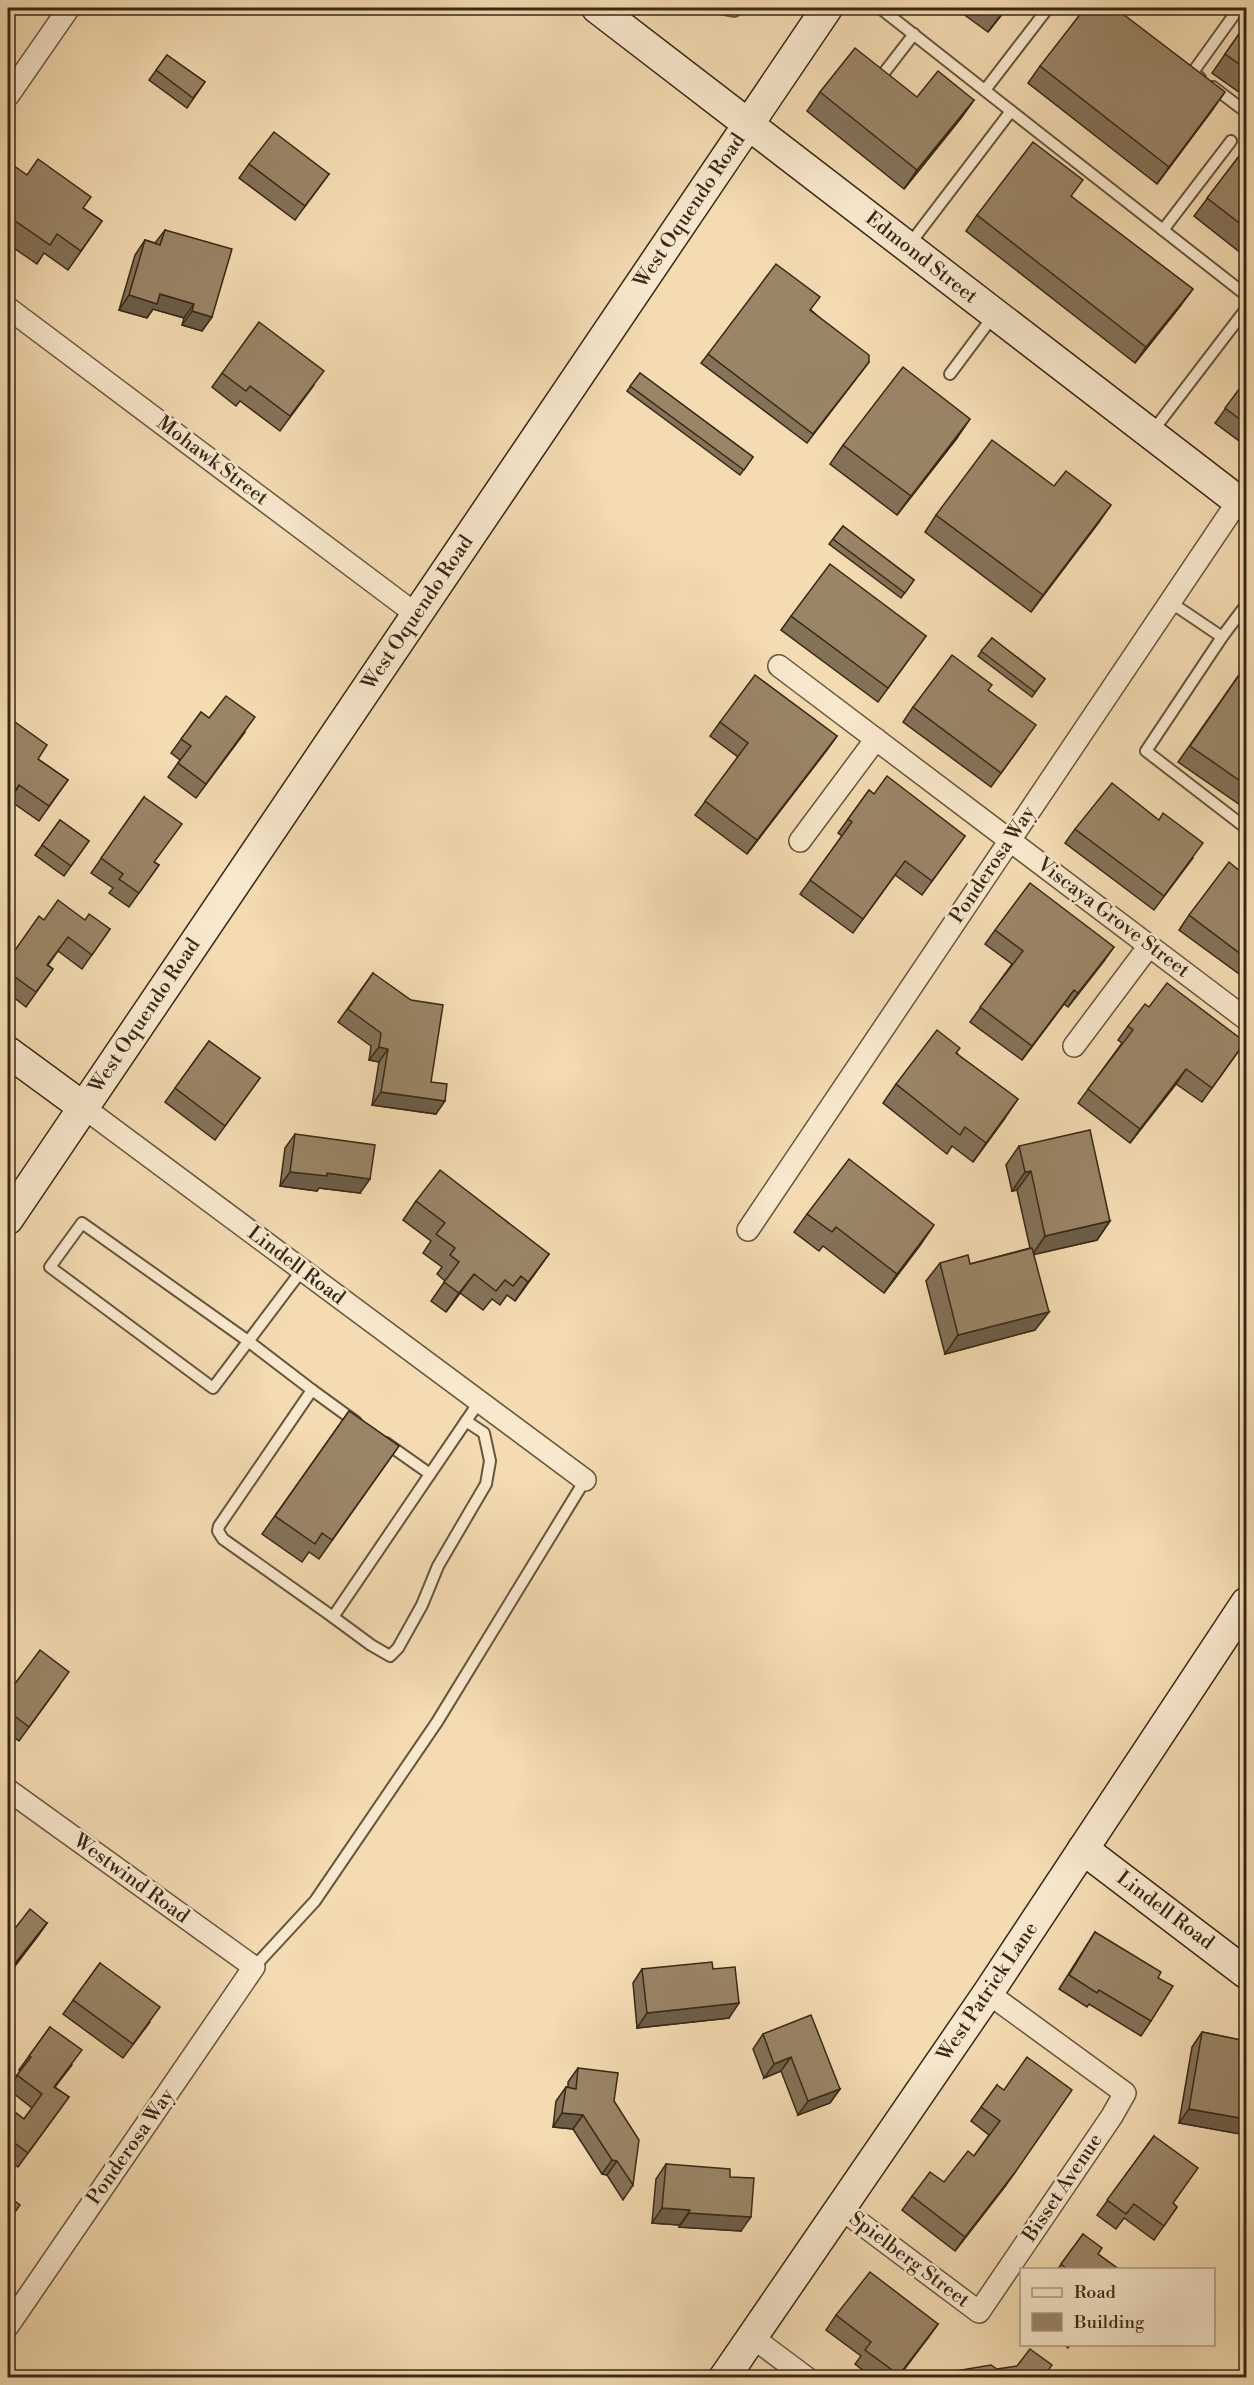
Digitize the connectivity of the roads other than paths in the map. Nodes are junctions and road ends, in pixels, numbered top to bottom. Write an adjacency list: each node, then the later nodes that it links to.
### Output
1 (69, 8): 12 (street)
2 (597, 8): 15 (street, Edmond Street)
3 (719, 8): 4 (lane)
4 (740, 8)
5 (827, 8): 15 (street, West Oquendo Road)
6 (880, 8): 9 (lane)
7 (1048, 8): 11 (lane)
8 (1239, 8): 14 (lane)
9 (914, 34): 10 (lane); 11 (lane)
10 (880, 78)
11 (985, 90): 13 (lane)
12 (8, 96)
13 (1011, 111): 17 (lane); 18 (lane)
14 (1246, 112)
15 (748, 123): 18 (street, Edmond Street); 28 (street, West Oquendo Road)
16 (1231, 141): 17 (lane)
17 (1163, 230): 19 (lane)
18 (907, 248): 22 (street, Edmond Street)
19 (1246, 295)
20 (8, 308): 28 (street, Mohawk Street)
21 (1246, 309): 24 (lane)
22 (995, 315): 23 (lane); 24 (street, Edmond Street)
23 (950, 375)
24 (1150, 434): 25 (street, Edmond Street)
25 (1242, 504): 26 (street, Ponderosa Way)
26 (1170, 602): 29 (lane); 33 (street, Ponderosa Way)
27 (1246, 605): 29 (lane)
28 (417, 615): 39 (street, West Oquendo Road)
29 (1222, 637): 32 (lane)
30 (779, 666): 31 (street, Viscaya Grove Street)
31 (876, 739): 33 (street, Viscaya Grove Street); 34 (street)
32 (1246, 828)
33 (1010, 840): 35 (street, Viscaya Grove Street); 41 (street, Ponderosa Way)
34 (800, 841)
35 (1149, 946): 36 (street, Viscaya Grove Street); 37 (street)
36 (1246, 1019)
37 (1074, 1046)
38 (8, 1052): 39 (street, Lindell Road)
39 (83, 1107): 40 (street, West Oquendo Road); 42 (street, Lindell Road)
40 (8, 1219)
41 (748, 1230)
42 (302, 1270): 43 (lane); 45 (street, Lindell Road)
43 (248, 1341): 43 (lane); 44 (lane)
44 (312, 1390): 47 (lane); 50 (lane)
45 (479, 1402): 46 (lane); 48 (street, Lindell Road)
46 (466, 1420): 47 (lane); 50 (lane)
47 (430, 1474): 50 (lane)
48 (585, 1480): 53 (lane)
49 (1246, 1603): 52 (street, West Patrick Lane)
50 (333, 1617)
51 (8, 1790): 53 (street, Westwind Road)
52 (1083, 1850): 54 (street, Lindell Road); 55 (street, West Patrick Lane)
53 (254, 1967): 58 (street, Ponderosa Way)
54 (1246, 1973)
55 (988, 1994): 56 (street, West Patrick Lane); 57 (street, Bisset Avenue)
56 (840, 2208): 57 (street, Spielberg Street); 59 (street, West Patrick Lane)
57 (979, 2312)
58 (8, 2326)
59 (752, 2337): 60 (street, West Patrick Lane); 61 (street)
60 (724, 2378)
61 (807, 2378)

